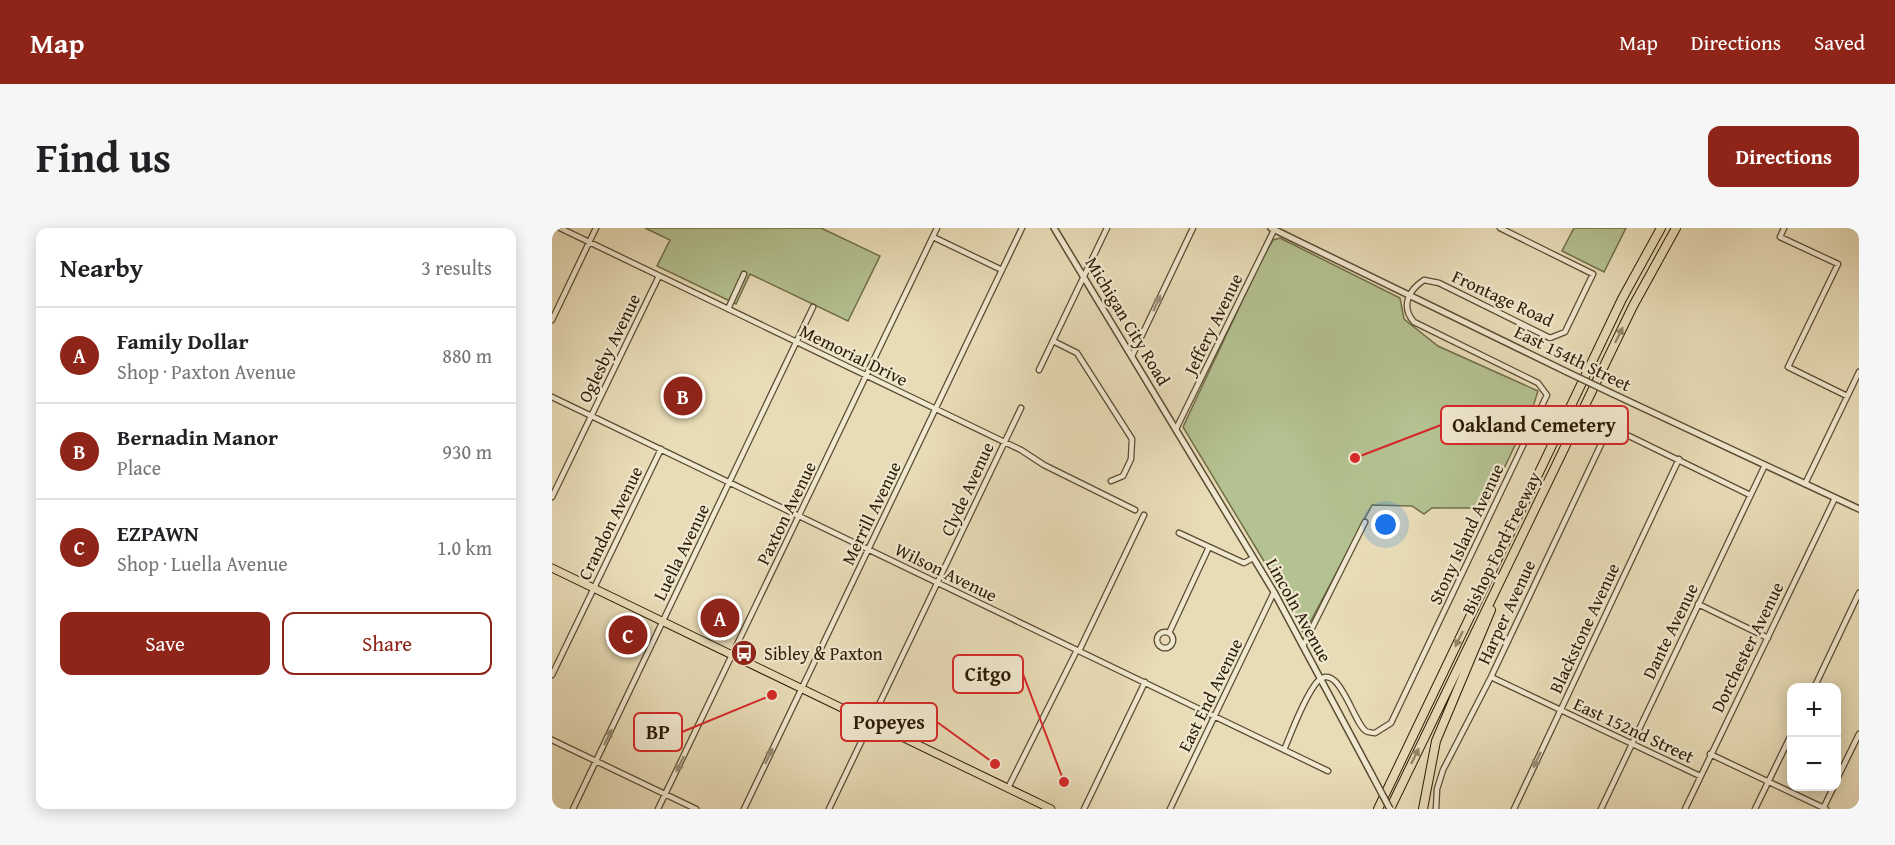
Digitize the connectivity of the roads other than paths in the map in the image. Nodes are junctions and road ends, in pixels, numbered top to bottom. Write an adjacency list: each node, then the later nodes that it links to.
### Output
1 (560, 228): 14 (street, Memorial Drive)
2 (596, 228): 14 (street)
3 (937, 228): 13 (street, Paxton Avenue)
4 (1022, 228): 15 (street, Merrill Avenue)
5 (1054, 228): 17 (street, Michigan City Road)
6 (1107, 228): 17 (street)
7 (1193, 228): 25 (street, one-way to 7)
8 (1500, 228): 19 (street, Frontage Road)
9 (1661, 228): 99 (highway, Bishop Ford Freeway, one-way to 99)
10 (1676, 228): 54 (highway, Bishop Ford Freeway, one-way to 10)
11 (1784, 228): 29 (street)
12 (1274, 229): 19 (street, East 154th Street); 34 (street, Jeffery Avenue)
13 (933, 237): 15 (street); 28 (street, Paxton Avenue)
14 (590, 242): 18 (street, Memorial Drive); 22 (street)
15 (1002, 270): 32 (street, Merrill Avenue)
16 (744, 274): 21 (street)
17 (1084, 274): 23 (street); 25 (street, Michigan City Road)
18 (659, 276): 21 (street, Memorial Drive); 33 (street, Oglesby Avenue)
19 (1409, 295): 38 (street, East 154th Street, bridge); 69 (street, Stony Island Avenue)
20 (813, 307): 24 (street, Luella Avenue)
21 (728, 309): 24 (street, Memorial Drive)
22 (552, 320)
23 (1053, 341): 26 (street); 39 (street)
24 (797, 342): 28 (street, Memorial Drive); 40 (street, Luella Avenue)
25 (1132, 356): 34 (street, Michigan City Road)
26 (1039, 370)
27 (1859, 372): 29 (street)
28 (866, 376): 32 (street, Memorial Drive); 48 (street, Paxton Avenue)
29 (1848, 396): 41 (street)
30 (552, 397): 33 (street, Wilson Avenue)
31 (1021, 408): 35 (street, Clyde Avenue)
32 (936, 409): 35 (street, Memorial Drive); 52 (street, Merrill Avenue)
33 (591, 415): 36 (street, Wilson Avenue); 43 (street, Oglesby Avenue)
34 (1176, 429): 53 (street, Lincoln Avenue)
35 (1005, 442): 46 (street, Memorial Drive); 56 (street, Clyde Avenue)
36 (661, 449): 40 (street, Wilson Avenue); 57 (street, Crandon Avenue)
37 (1680, 459): 42 (street); 68 (street, Harper Avenue); 73 (street, Blackstone Avenue)
38 (1765, 465): 41 (street, East 154th Street); 42 (street, Dante Avenue)
39 (1111, 481)
40 (730, 482): 48 (street, Wilson Avenue); 61 (street, Luella Avenue)
41 (1805, 484): 44 (street, East 154th Street)
42 (1750, 495): 60 (street, Dante Avenue)
43 (552, 497)
44 (1835, 498): 45 (street, East 154th Street); 63 (street, Dorchester Avenue)
45 (1859, 509)
46 (1135, 510)
47 (1144, 515): 65 (street)
48 (799, 516): 52 (street, Wilson Avenue); 66 (street, Paxton Avenue)
49 (1365, 522): 64 (street)
50 (1179, 532): 51 (street)
51 (1209, 547): 53 (street); 62 (street)
52 (868, 549): 56 (street, Wilson Avenue); 72 (street, Merrill Avenue)
53 (1252, 558): 58 (street, Lincoln Avenue)
54 (1506, 567): 100 (highway, Bishop Ford Freeway, one-way to 54); 101 (highway)
55 (552, 568): 57 (main road)
56 (938, 583): 65 (street, Wilson Avenue); 75 (street, Clyde Avenue)
57 (593, 588): 61 (main road); 67 (street, Crandon Avenue)
58 (1274, 592): 64 (street, Lincoln Avenue); 74 (street, East End Avenue)
59 (1859, 593): 71 (street)
60 (1698, 604): 63 (street); 79 (street, Dante Avenue)
61 (663, 621): 66 (main road); 82 (street, Luella Avenue, one-way to 61)
62 (1169, 633)
63 (1767, 638): 81 (street, Dorchester Avenue)
64 (1303, 645): 69 (street, Lincoln Avenue)
65 (1078, 650): 70 (street, Wilson Avenue); 87 (street)
66 (732, 655): 72 (main road); 89 (street, Paxton Avenue, one-way to 89)
67 (552, 675)
68 (1491, 677): 73 (street, East 152nd Street); 90 (street, Harper Avenue)
69 (1321, 680): 80 (street); 100 (street, Lincoln Avenue, bridge)
70 (1145, 682): 74 (street, Wilson Avenue); 97 (street)
71 (1816, 683)
72 (802, 689): 75 (main road); 94 (street, Merrill Avenue, one-way to 72)
73 (1561, 710): 79 (street, East 152nd Street); 102 (street, Blackstone Avenue, one-way to 102)
74 (1215, 716): 80 (street, Wilson Avenue); 98 (street, East End Avenue)
75 (871, 722): 87 (main road); 95 (street, Clyde Avenue)
76 (1859, 734): 84 (street)
77 (1789, 737): 86 (street)
78 (552, 740): 82 (street)
79 (1631, 744): 85 (street, East 152nd Street); 103 (street, Dante Avenue)
80 (1284, 750): 83 (street, Wilson Avenue)
81 (1710, 754): 85 (street, Dorchester Avenue); 86 (street, East 152nd Street)
82 (596, 761): 89 (street); 91 (street, Luella Avenue)
83 (1328, 771)
84 (1841, 771)
85 (1700, 776): 104 (street, Dorchester Avenue)
86 (1768, 782): 105 (street); 106 (street, East 152nd Street)
87 (1008, 788): 96 (main road)
88 (1832, 791): 106 (street)
89 (666, 794): 92 (street, Paxton Avenue); 93 (street)
90 (1436, 807)
91 (573, 809)
92 (658, 809)
93 (696, 809)
94 (744, 809)
95 (829, 809)
96 (1051, 809)
97 (1084, 809)
98 (1170, 809)
99 (1378, 809)
100 (1390, 809)
101 (1423, 809)
102 (1514, 809)
103 (1601, 809)
104 (1684, 809)
105 (1755, 809)
106 (1824, 809)

